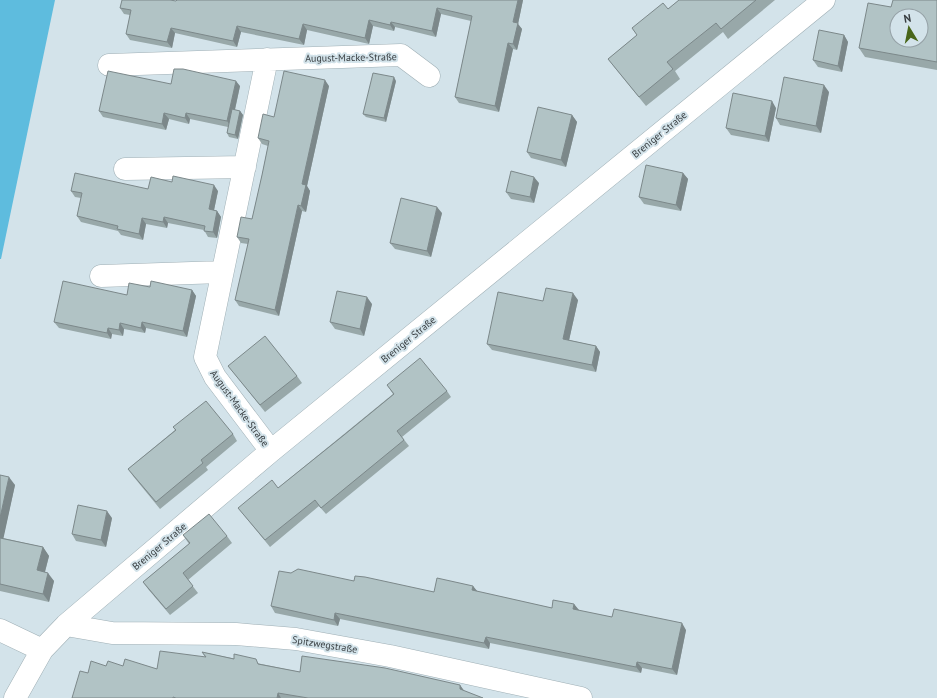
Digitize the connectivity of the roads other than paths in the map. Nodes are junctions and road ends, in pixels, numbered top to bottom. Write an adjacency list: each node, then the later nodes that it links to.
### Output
1 (824, 0): 9 (street, Breniger Straße)
2 (267, 59): 3 (street, August-Macke-Straße); 4 (street, August-Macke-Straße); 5 (street, August-Macke-Straße)
3 (109, 65)
4 (429, 76)
5 (245, 167): 6 (street); 7 (street, August-Macke-Straße)
6 (125, 169)
7 (222, 272): 8 (street); 9 (street, August-Macke-Straße)
8 (102, 276)
9 (271, 451): 10 (street, Breniger Straße)
10 (66, 625): 12 (street, Breniger Straße); 14 (street, Spitzwegstraße)
11 (0, 630): 12 (street)
12 (42, 650): 13 (street, Breniger Straße)
13 (14, 698)
14 (581, 698)

